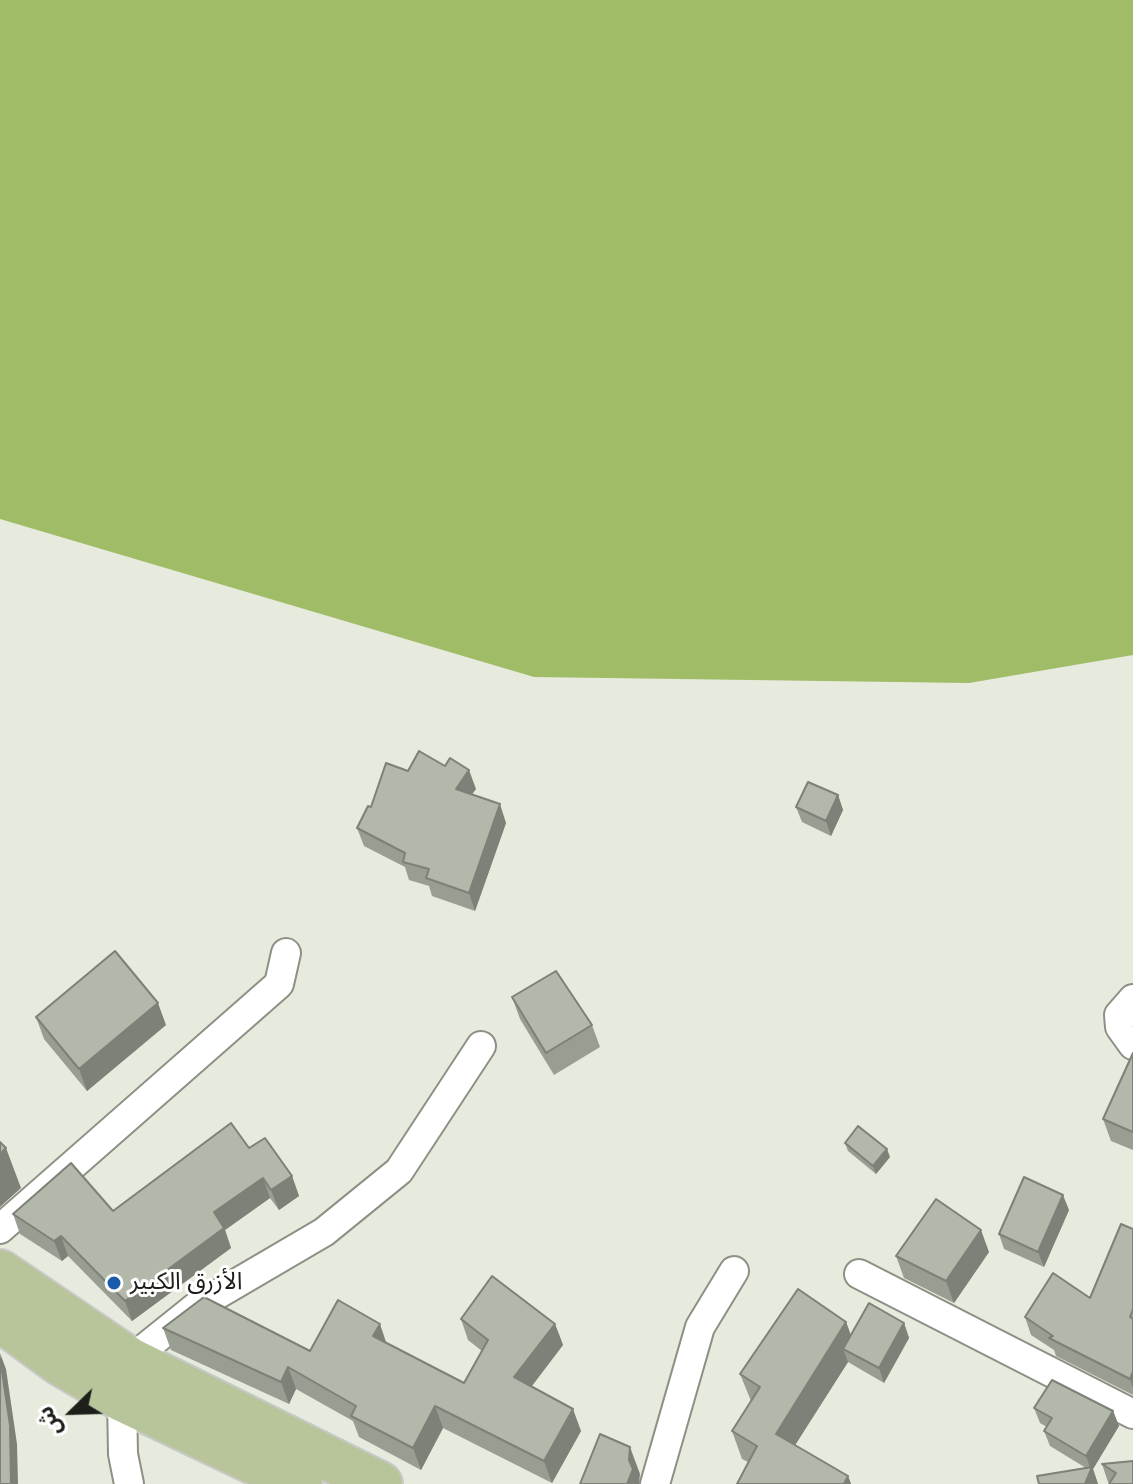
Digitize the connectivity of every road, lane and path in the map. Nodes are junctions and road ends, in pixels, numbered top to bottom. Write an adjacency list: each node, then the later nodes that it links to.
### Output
1 (286, 953): 5 (street)
2 (1133, 999): 3 (street)
3 (1133, 1045)
4 (481, 1046): 10 (street)
5 (0, 1229)
6 (734, 1271): 15 (street)
7 (0, 1272): 10 (main road)
8 (859, 1274): 11 (street)
9 (0, 1319): 10 (main road)
10 (126, 1380): 12 (street); 13 (main road); 14 (main road)
11 (1133, 1414)
12 (129, 1484)
13 (300, 1484)
14 (380, 1484)
15 (655, 1484)

